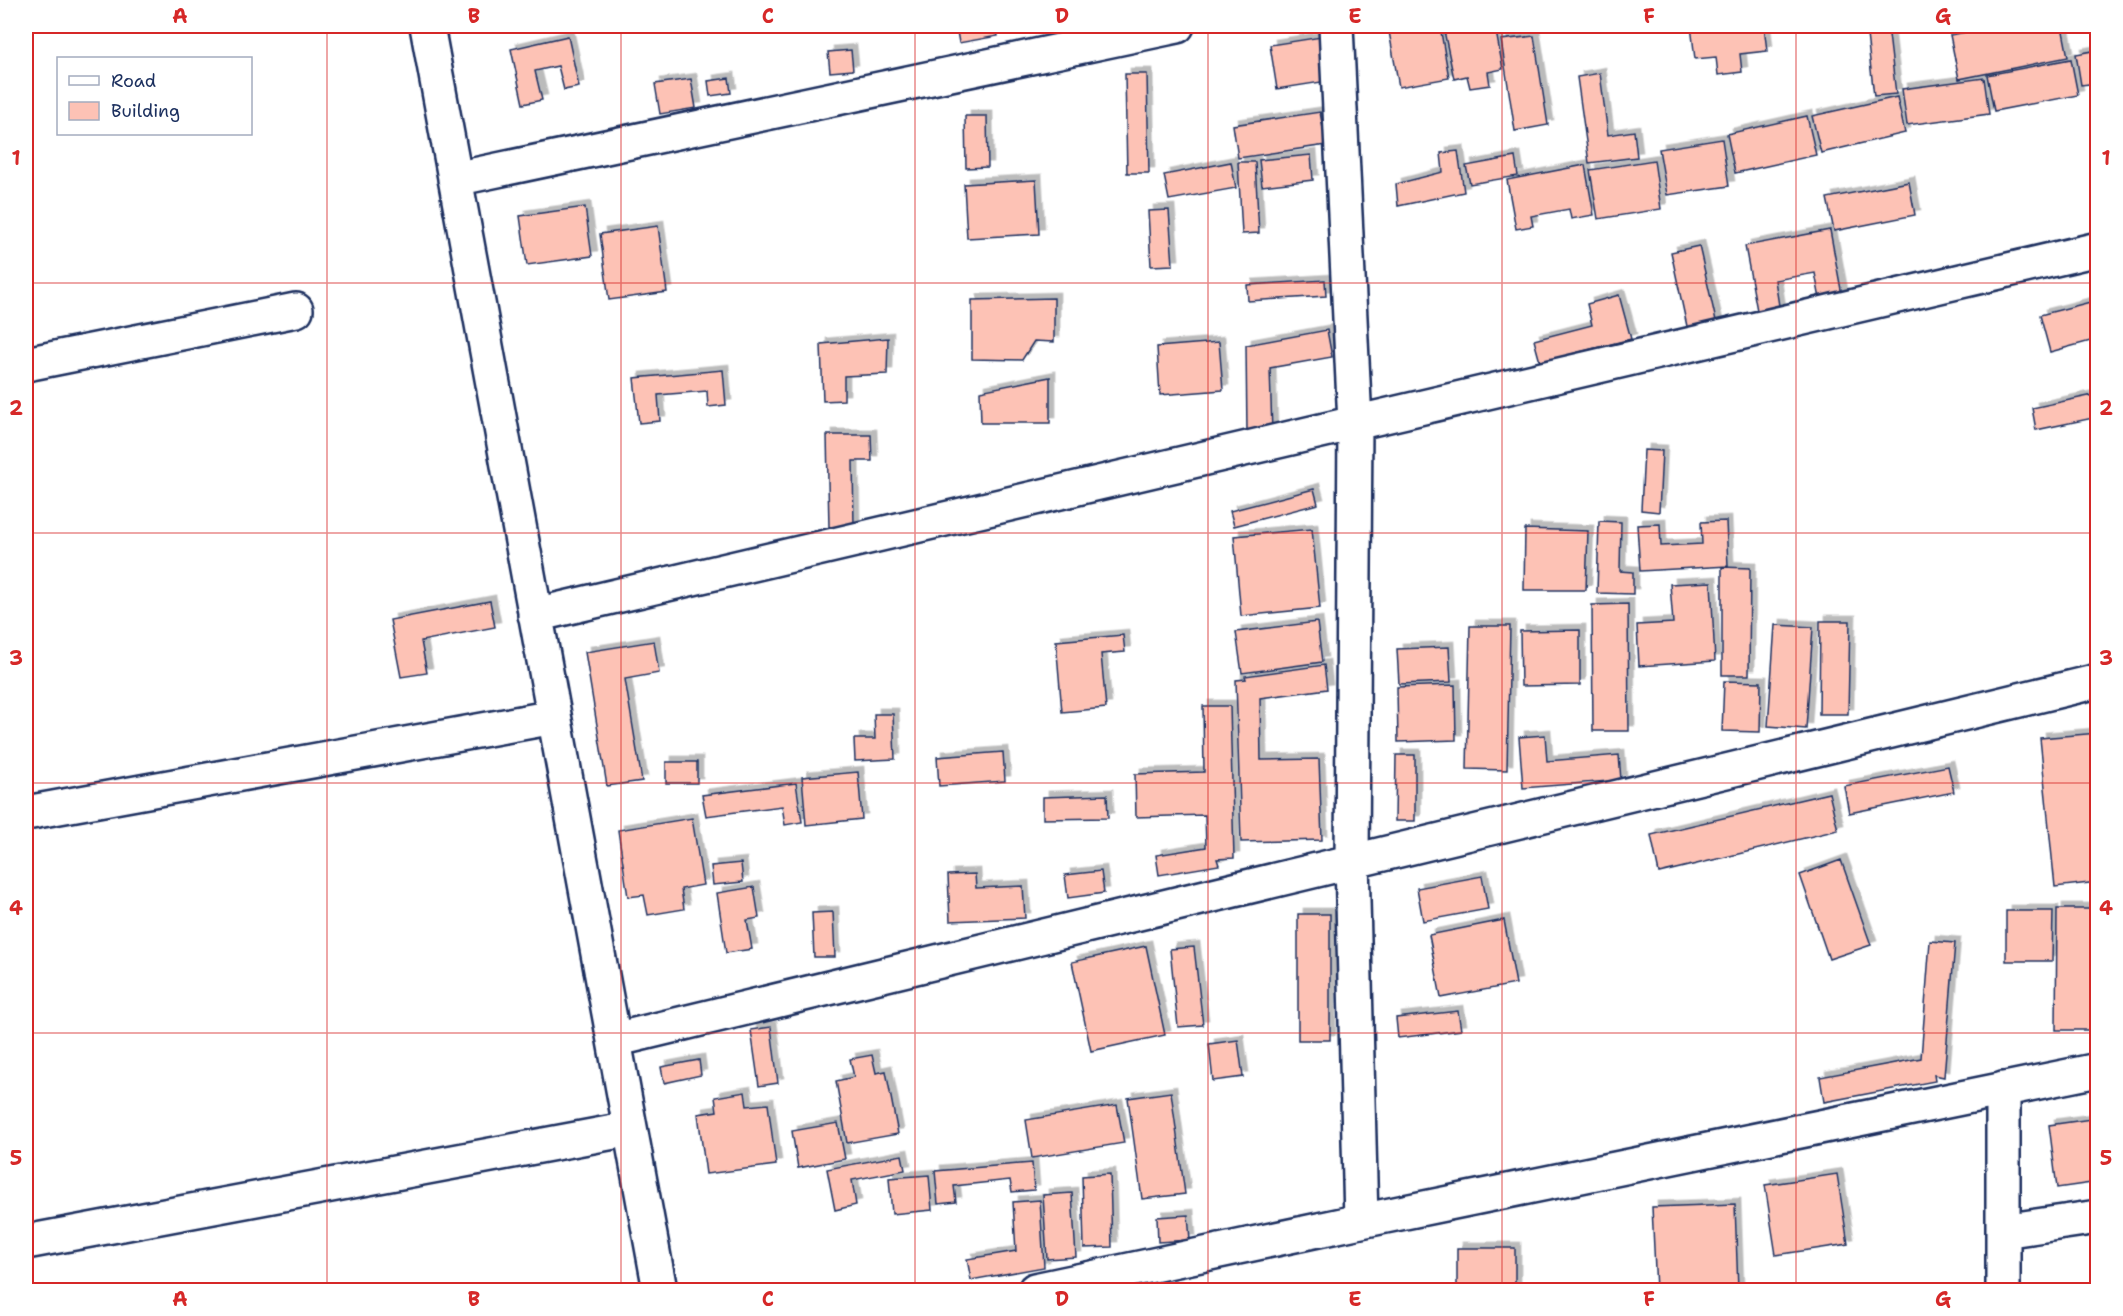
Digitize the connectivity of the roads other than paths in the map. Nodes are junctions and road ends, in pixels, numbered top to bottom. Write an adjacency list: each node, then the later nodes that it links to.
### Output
1 (426, 26): 4 (street)
2 (1177, 26): 4 (street)
3 (1336, 26): 8 (street)
4 (455, 179): 9 (street)
5 (2097, 249): 8 (street)
6 (296, 310): 7 (street)
7 (26, 364)
8 (1355, 423): 9 (street); 13 (street)
9 (536, 615): 11 (street)
10 (2097, 681): 13 (street)
11 (554, 717): 12 (street); 14 (street)
12 (26, 813)
13 (1352, 860): 14 (street); 19 (street)
14 (614, 1040): 17 (street)
15 (2097, 1070): 16 (street)
16 (2003, 1089): 19 (street); 20 (street)
17 (630, 1129): 21 (street); 22 (street)
18 (2097, 1217): 20 (street)
19 (1361, 1221): 23 (street)
20 (2003, 1230): 24 (street)
21 (26, 1242)
22 (660, 1290)
23 (1035, 1290)
24 (2003, 1290)

